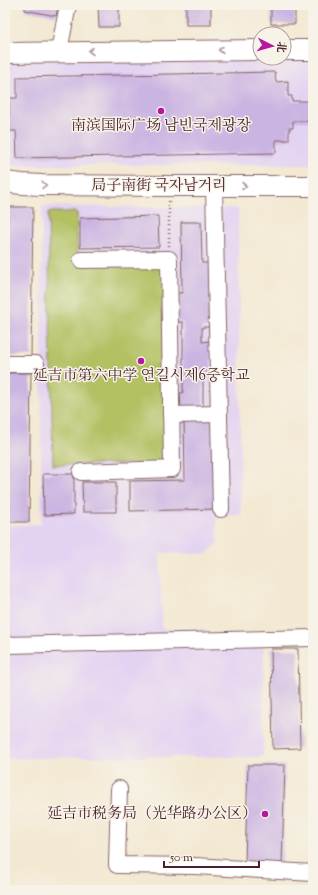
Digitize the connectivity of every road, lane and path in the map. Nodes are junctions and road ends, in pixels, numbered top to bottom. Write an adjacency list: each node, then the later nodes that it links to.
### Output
1 (68, 5): 5 (street)
2 (252, 50): 5 (main road, one-way to 5)
3 (292, 50): 4 (main road)
4 (313, 50)
5 (59, 51): 6 (main road)
6 (5, 52)
7 (5, 182): 8 (main road, 局子南街 국자남거리, one-way to 8)
8 (214, 186): 9 (main road, 局子南街 국자남거리, one-way to 9); 15 (street)
9 (313, 186)
10 (169, 200): 11 (path)
11 (169, 259): 12 (street); 16 (street)
12 (81, 260)
13 (5, 364): 14 (street)
14 (36, 364)
15 (219, 414): 16 (street); 18 (street)
16 (172, 415): 17 (street)
17 (81, 472)
18 (221, 510)
19 (313, 638): 20 (street)
20 (5, 645)
21 (119, 789): 22 (street)
22 (313, 873)

